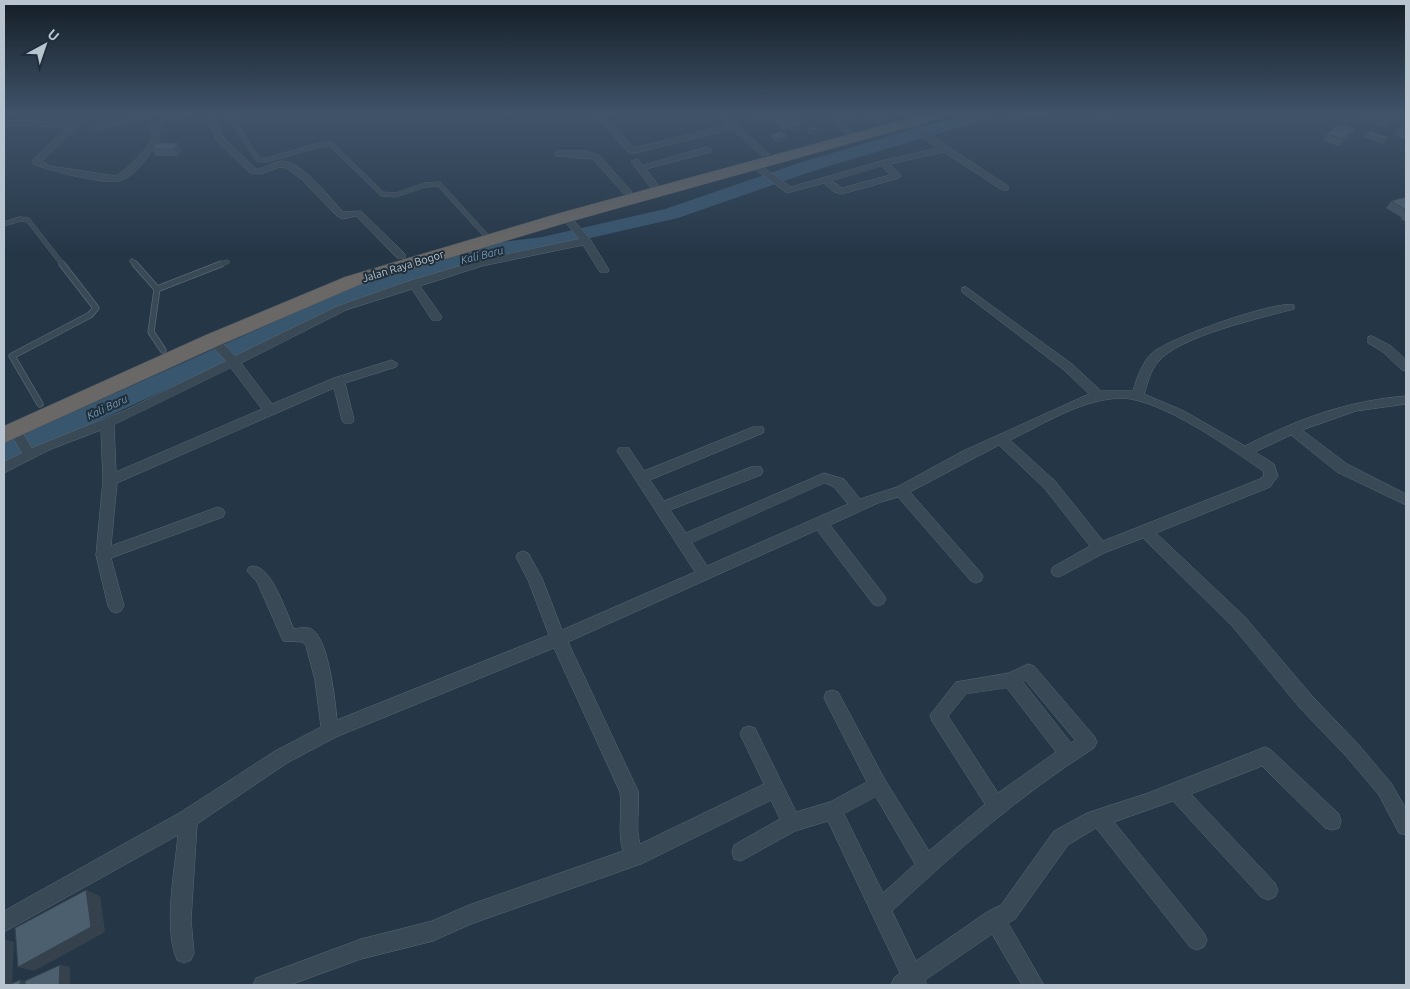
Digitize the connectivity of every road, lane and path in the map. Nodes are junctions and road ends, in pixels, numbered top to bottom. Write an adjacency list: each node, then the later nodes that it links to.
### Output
1 (37, 161): 2 (street)
2 (139, 161)
3 (242, 161): 22 (street)
4 (348, 161): 20 (lane)
5 (600, 161): 17 (street)
6 (635, 161): 13 (street)
7 (666, 161): 13 (street)
8 (765, 161): 11 (highway, Jalan Raya Bogor)
9 (892, 161): 12 (street)
10 (964, 161): 16 (street)
11 (760, 163): 14 (street); 15 (highway, Jalan Raya Bogor); 18 (highway, Jalan Raya Bogor)
12 (884, 163): 14 (street); 14 (street)
13 (640, 168): 15 (street)
14 (826, 180)
15 (653, 185): 17 (highway, Jalan Raya Bogor)
16 (1004, 188)
17 (627, 192): 20 (highway, Jalan Raya Bogor)
18 (568, 220): 20 (highway, Jalan Raya Bogor); 21 (street)
19 (4, 224): 41 (lane)
20 (486, 236): 22 (highway, Jalan Raya Bogor); 32 (highway, Jalan Raya Bogor)
21 (585, 239): 25 (street); 26 (street)
22 (402, 256): 33 (highway, Jalan Raya Bogor)
23 (132, 261): 27 (lane)
24 (227, 262): 27 (lane)
25 (604, 270)
26 (413, 283): 30 (street); 34 (street)
27 (157, 289): 33 (lane)
28 (966, 290): 38 (street)
29 (1290, 307): 39 (street)
30 (436, 317)
31 (1372, 340): 36 (street)
32 (217, 344): 34 (street); 41 (highway, Jalan Raya Bogor)
33 (163, 350): 41 (highway, Jalan Raya Bogor)
34 (231, 360): 42 (street); 44 (street)
35 (392, 364): 37 (street)
36 (1406, 367)
37 (338, 381): 42 (street); 43 (street)
38 (1097, 395): 39 (street); 48 (street)
39 (1137, 396): 51 (street)
40 (1406, 400): 45 (street)
41 (40, 403): 46 (highway, Jalan Raya Bogor)
42 (269, 409): 55 (street)
43 (348, 420)
44 (107, 422): 49 (street); 55 (street)
45 (1290, 428): 51 (street); 57 (street)
46 (10, 430): 49 (street)
47 (758, 430): 54 (street)
48 (1001, 439): 56 (street); 64 (street)
49 (28, 452): 52 (street)
50 (624, 452): 54 (street)
51 (1245, 452): 62 (street)
52 (4, 468)
53 (756, 471): 59 (street)
54 (641, 478): 59 (street)
55 (110, 480): 65 (street)
56 (901, 491): 58 (street); 70 (street)
57 (1406, 500)
58 (857, 506): 61 (street); 63 (street)
59 (660, 508): 63 (street)
60 (218, 513): 65 (street)
61 (820, 523): 69 (street); 71 (street)
62 (1145, 531): 64 (street); 86 (street)
63 (682, 541): 69 (street)
64 (1100, 548): 68 (street)
65 (103, 555): 72 (street)
66 (523, 557): 73 (street)
67 (254, 571): 75 (street)
68 (1058, 571)
69 (706, 574): 73 (street)
70 (976, 577)
71 (878, 599)
72 (116, 606)
73 (558, 639): 75 (street); 88 (street)
74 (832, 698): 77 (street)
75 (330, 730): 83 (street)
76 (750, 734): 85 (street)
77 (879, 786): 81 (street); 89 (street)
78 (1176, 791): 82 (street); 84 (street); 90 (street)
79 (767, 792): 88 (street)
80 (997, 807): 80 (street); 89 (street)
81 (833, 810): 85 (street); 91 (street)
82 (1100, 818): 92 (street); 94 (street)
83 (188, 819): 93 (street); 95 (street)
84 (1332, 821)
85 (791, 823): 87 (street)
86 (1406, 826)
87 (741, 852)
88 (634, 857): 97 (street)
89 (927, 865): 91 (street)
90 (1268, 890)
91 (880, 909): 96 (street)
92 (994, 919): 96 (street); 98 (street)
93 (4, 922)
94 (1197, 940)
95 (184, 953)
96 (910, 982)
97 (262, 985)
98 (1034, 985)

